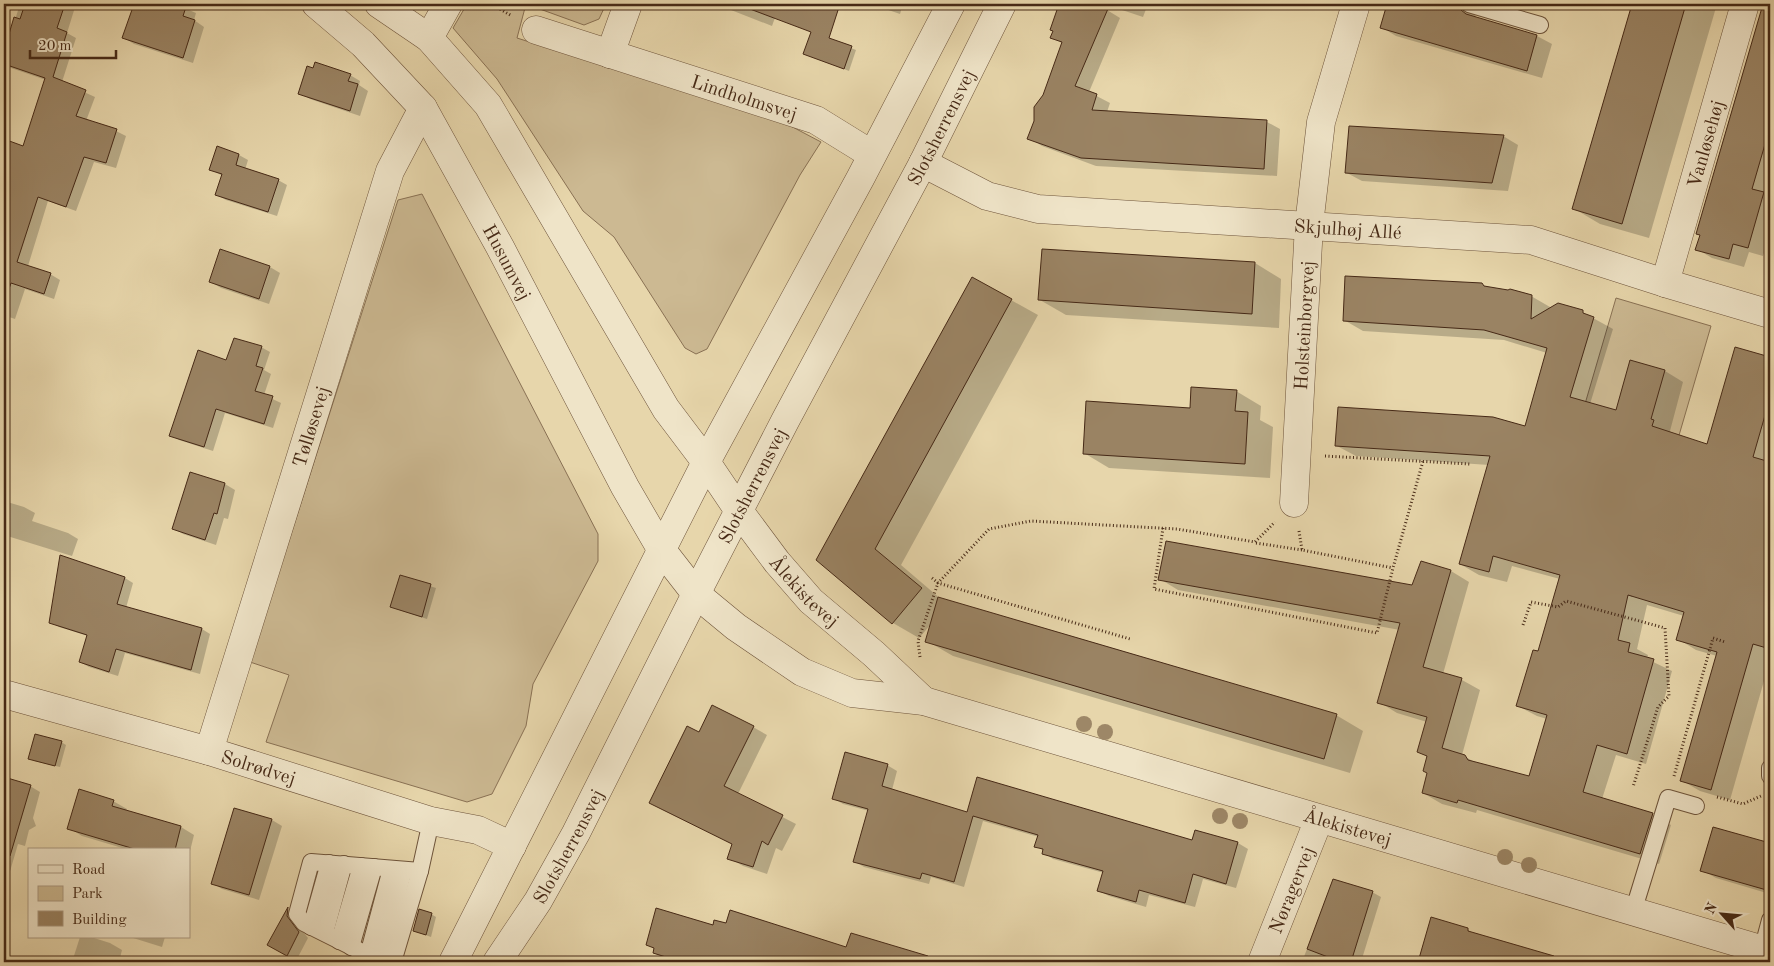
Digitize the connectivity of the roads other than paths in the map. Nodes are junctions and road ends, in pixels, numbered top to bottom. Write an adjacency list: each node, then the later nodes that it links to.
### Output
1 (316, 4): 14 (street, Husumvej)
2 (379, 4): 12 (street)
3 (448, 4): 12 (street)
4 (628, 4): 13 (street)
5 (951, 4): 15 (street)
6 (1002, 4): 16 (street, Slotsherrensvej)
7 (1356, 4): 17 (street, Holsteinborgvej)
8 (1469, 4): 10 (lane)
9 (1745, 4): 18 (street, Vanløsehøj)
10 (1540, 25)
11 (536, 30): 13 (street, Lindholmsvej)
12 (429, 38): 20 (street)
13 (610, 54): 15 (street, Lindholmsvej)
14 (424, 108): 23 (street, Husumvej); 27 (street, Tølløsevej)
15 (871, 154): 20 (street)
16 (923, 163): 17 (street, Skjulhøj Allé); 22 (street, Slotsherrensvej)
17 (1309, 225): 18 (street, Skjulhøj Allé); 21 (street, Holsteinborgvej)
18 (1665, 283): 19 (street, Skjulhøj Allé)
19 (1770, 314)
20 (706, 462): 22 (street, Ålekistevej); 23 (street)
21 (1294, 502)
22 (739, 511): 24 (street, Slotsherrensvej); 26 (street, Ålekistevej)
23 (661, 549): 24 (street, Ålekistevej); 33 (street)
24 (696, 594): 26 (street, Ålekistevej); 42 (street, Slotsherrensvej)
25 (4, 694): 27 (street, Solrødvej)
26 (924, 701): 31 (street, Ålekistevej)
27 (209, 751): 32 (street, Solrødvej)
28 (1770, 768): 29 (lane)
29 (1770, 776)
30 (1696, 806): 37 (lane)
31 (1319, 819): 37 (street, Ålekistevej); 44 (street, Nøragervej)
32 (431, 821): 33 (street, Solrødvej); 36 (lane)
33 (512, 846): 43 (street)
34 (336, 864): 35 (lane); 39 (lane); 39 (lane)
35 (368, 867): 36 (lane); 39 (lane)
36 (405, 870): 41 (lane); 41 (lane)
37 (1633, 912): 40 (street, Ålekistevej)
38 (1770, 920): 40 (lane)
39 (332, 937): 41 (lane)
40 (1766, 951)
41 (380, 960)
42 (501, 961)
43 (453, 962)
44 (1262, 962)

